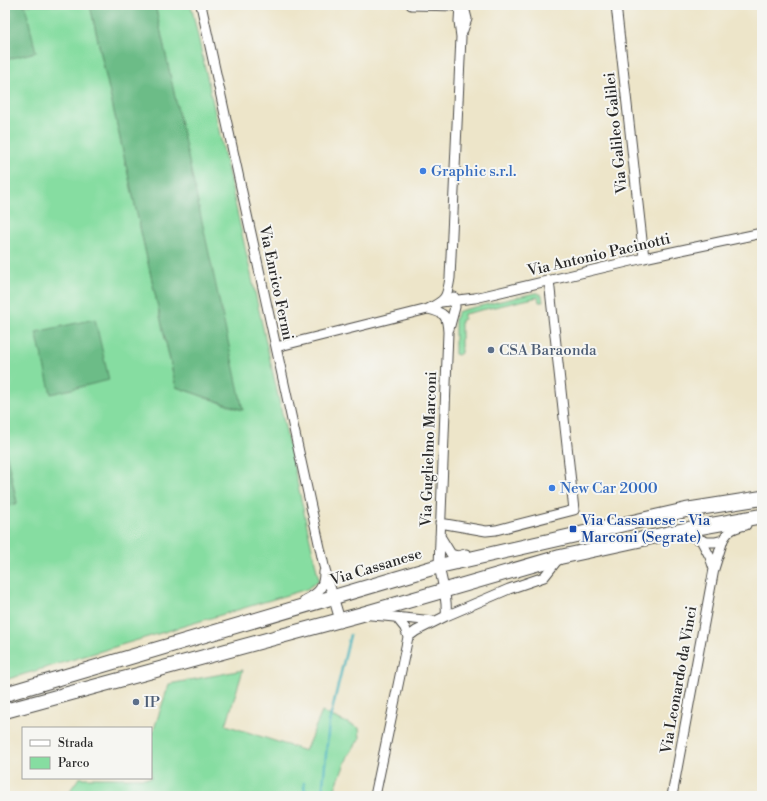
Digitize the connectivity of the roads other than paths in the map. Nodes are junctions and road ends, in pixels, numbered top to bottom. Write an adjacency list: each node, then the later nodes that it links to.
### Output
1 (201, 5): 13 (street, Via Enrico Fermi)
2 (411, 5): 4 (street)
3 (616, 5): 6 (street, Via Galileo Galilei)
4 (460, 6): 7 (street, Via Guglielmo Marconi)
5 (762, 233): 6 (street, Via Antonio Pacinotti)
6 (644, 258): 8 (street, Via Antonio Pacinotti)
7 (450, 278): 9 (street, Via Guglielmo Marconi); 10 (street, Via Guglielmo Marconi)
8 (549, 280): 9 (street, Via Antonio Pacinotti); 17 (street)
9 (455, 301): 10 (street, Via Antonio Pacinotti); 12 (street, Via Guglielmo Marconi)
10 (441, 302): 11 (street)
11 (428, 309): 12 (street, Via Guglielmo Marconi); 13 (street)
12 (448, 332): 17 (street, Via Guglielmo Marconi)
13 (276, 346): 24 (street, Via Enrico Fermi)
14 (762, 498): 22 (main road, Via Cassanese)
15 (762, 516): 18 (main road)
16 (762, 522): 21 (street)
17 (440, 523): 19 (street, Via Guglielmo Marconi)
18 (678, 532): 20 (street); 23 (main road)
19 (440, 535): 22 (street); 25 (street, Via Guglielmo Marconi)
20 (701, 540): 21 (street); 26 (street)
21 (723, 540): 26 (street, Via Leonardo da Vinci)
22 (516, 548): 25 (main road, Via Cassanese)
23 (560, 557): 27 (main road); 31 (street)
24 (324, 566): 28 (street, Via Enrico Fermi); 29 (street, Via Enrico Fermi)
25 (439, 566): 27 (street, Via Guglielmo Marconi); 28 (main road, Via Cassanese)
26 (714, 569): 39 (street, Via Leonardo da Vinci)
27 (444, 590): 30 (main road); 31 (street, Via Guglielmo Marconi)
28 (333, 598): 29 (main road, Via Cassanese); 33 (street, Via Enrico Fermi)
29 (290, 610): 36 (main road, Via Cassanese)
30 (359, 615): 32 (street); 33 (main road)
31 (446, 616): 34 (street)
32 (397, 618): 34 (street); 35 (street)
33 (340, 620): 37 (main road)
34 (435, 621): 35 (street)
35 (408, 637): 38 (street)
36 (5, 694)
37 (5, 711)
38 (375, 796)
39 (672, 796)

